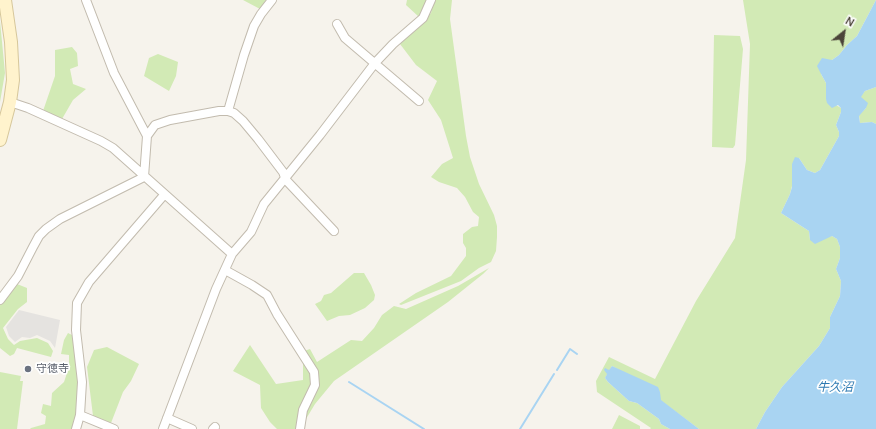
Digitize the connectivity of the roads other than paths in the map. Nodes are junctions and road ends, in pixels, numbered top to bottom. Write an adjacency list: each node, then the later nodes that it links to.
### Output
1 (5, 0): 8 (street)
2 (86, 0): 10 (street)
3 (272, 0): 9 (street)
4 (431, 0): 6 (street)
5 (337, 24): 6 (street)
6 (375, 63): 7 (street); 13 (street)
7 (419, 101)
8 (10, 102): 11 (street); 12 (street)
9 (228, 111): 10 (street); 13 (street)
10 (147, 136): 12 (street)
11 (0, 140)
12 (144, 177): 14 (street); 18 (street)
13 (285, 177): 15 (street); 16 (street)
14 (164, 195): 16 (street); 19 (street)
15 (334, 231)
16 (232, 254): 17 (street)
17 (225, 270): 20 (street); 25 (street)
18 (0, 300)
19 (80, 415): 21 (street); 22 (street)
20 (167, 418): 23 (street); 24 (street)
21 (76, 429)
22 (114, 429)
23 (163, 429)
24 (192, 429)
25 (300, 429)

